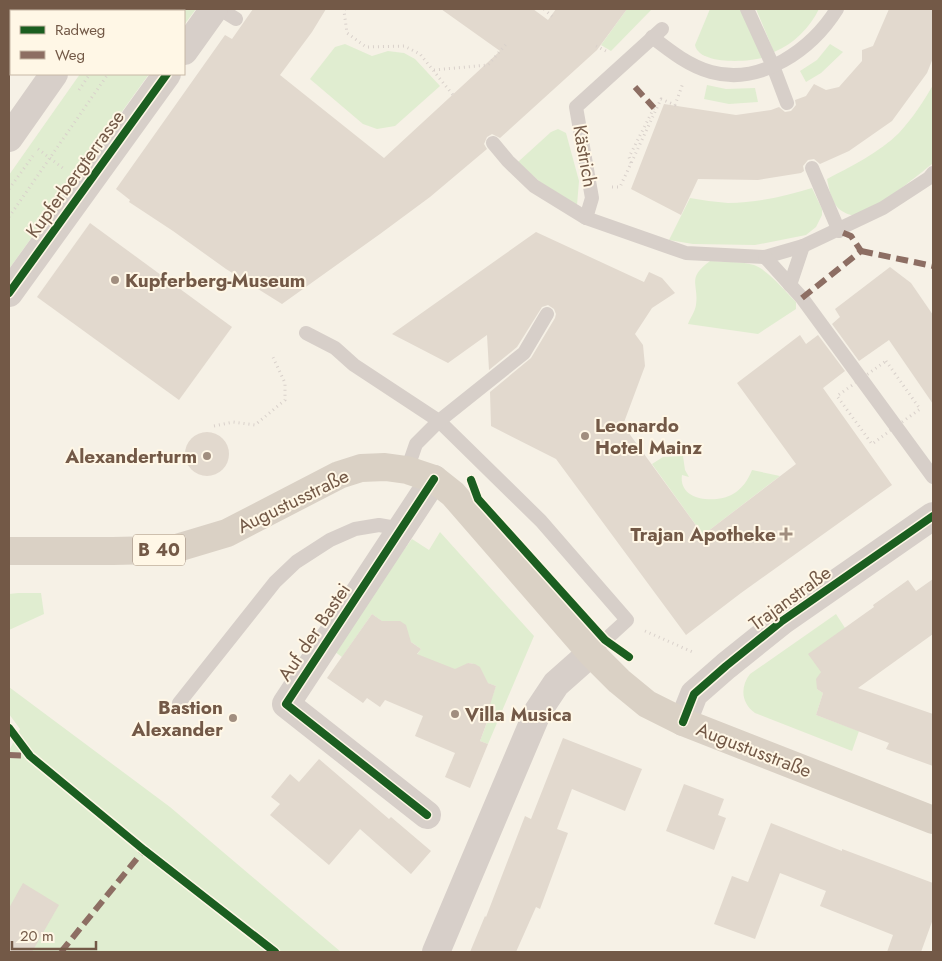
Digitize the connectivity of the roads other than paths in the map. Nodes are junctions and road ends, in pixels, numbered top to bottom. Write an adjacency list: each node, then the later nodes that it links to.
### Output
1 (220, 9): 4 (lane)
2 (747, 9): 6 (lane)
3 (837, 9): 6 (lane, Kästrich)
4 (225, 14): 5 (street)
5 (185, 50)
6 (773, 66): 9 (lane); 14 (lane, Kästrich)
7 (53, 75): 10 (street)
8 (166, 75): 19 (street, Kupferbergterrasse)
9 (787, 103)
10 (9, 138)
11 (493, 143): 14 (lane)
12 (812, 168): 15 (lane)
13 (932, 176): 15 (lane)
14 (586, 218): 17 (lane)
15 (838, 231): 16 (lane)
16 (803, 246): 17 (lane); 18 (lane)
17 (764, 257): 18 (lane)
18 (790, 285): 24 (lane)
19 (9, 293)
20 (547, 314): 22 (lane)
21 (306, 333): 22 (lane)
22 (438, 421): 23 (lane); 29 (lane)
23 (407, 470): 25 (main road, Augustusstraße / B 40); 28 (main road, Augustusstraße / B 40)
24 (933, 477)
25 (434, 479): 27 (street, Auf der Bastei); 29 (main road, Augustusstraße / B 40)
26 (933, 516): 31 (street, Trajanstraße)
27 (402, 529): 30 (lane); 32 (street, Auf der Bastei)
28 (9, 551)
29 (591, 653): 31 (main road, Augustusstraße / B 40); 34 (street)
30 (179, 703)
31 (683, 722): 33 (main road, Augustusstraße / B 40)
32 (427, 815)
33 (933, 820)
34 (436, 952)

